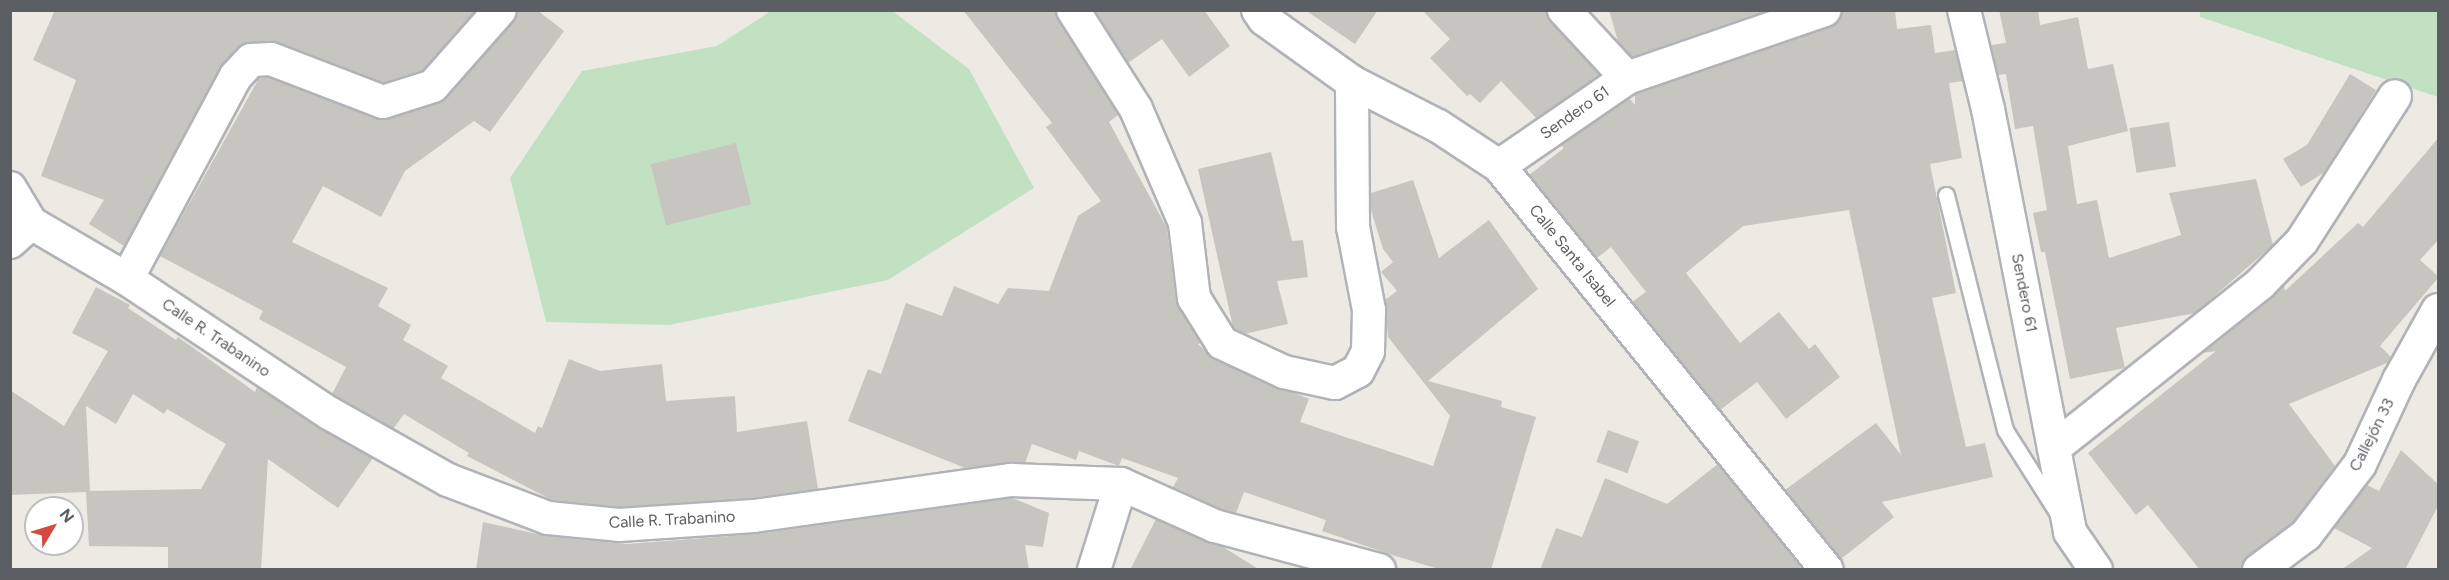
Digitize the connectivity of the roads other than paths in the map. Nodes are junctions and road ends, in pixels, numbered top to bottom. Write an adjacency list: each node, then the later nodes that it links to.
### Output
1 (500, 10): 14 (street)
2 (1072, 10): 8 (street)
3 (1258, 10): 8 (street, Calle Santa Isabel)
4 (1564, 10): 7 (street)
5 (1826, 10): 7 (street, Sendero 61)
6 (1964, 10): 16 (street, Sendero 61)
7 (1627, 78): 10 (street, Sendero 61)
8 (1352, 82): 10 (street, Calle Santa Isabel)
9 (2394, 96): 16 (street)
10 (1499, 166): 21 (street, Calle Santa Isabel)
11 (10, 188): 13 (street, Calle R. Trabanino)
12 (1946, 195): 18 (lane)
13 (21, 232): 14 (street, Calle R. Trabanino)
14 (127, 279): 17 (street, Calle R. Trabanino)
15 (2439, 310): 23 (street, Callejón 33)
16 (2054, 448): 18 (street, Sendero 61)
17 (1121, 484): 19 (street); 20 (street, Calle R. Trabanino)
18 (2070, 532): 22 (street, Sendero 61)
19 (1094, 570)
20 (1379, 570)
21 (1827, 570)
22 (2096, 570)
23 (2259, 570)

